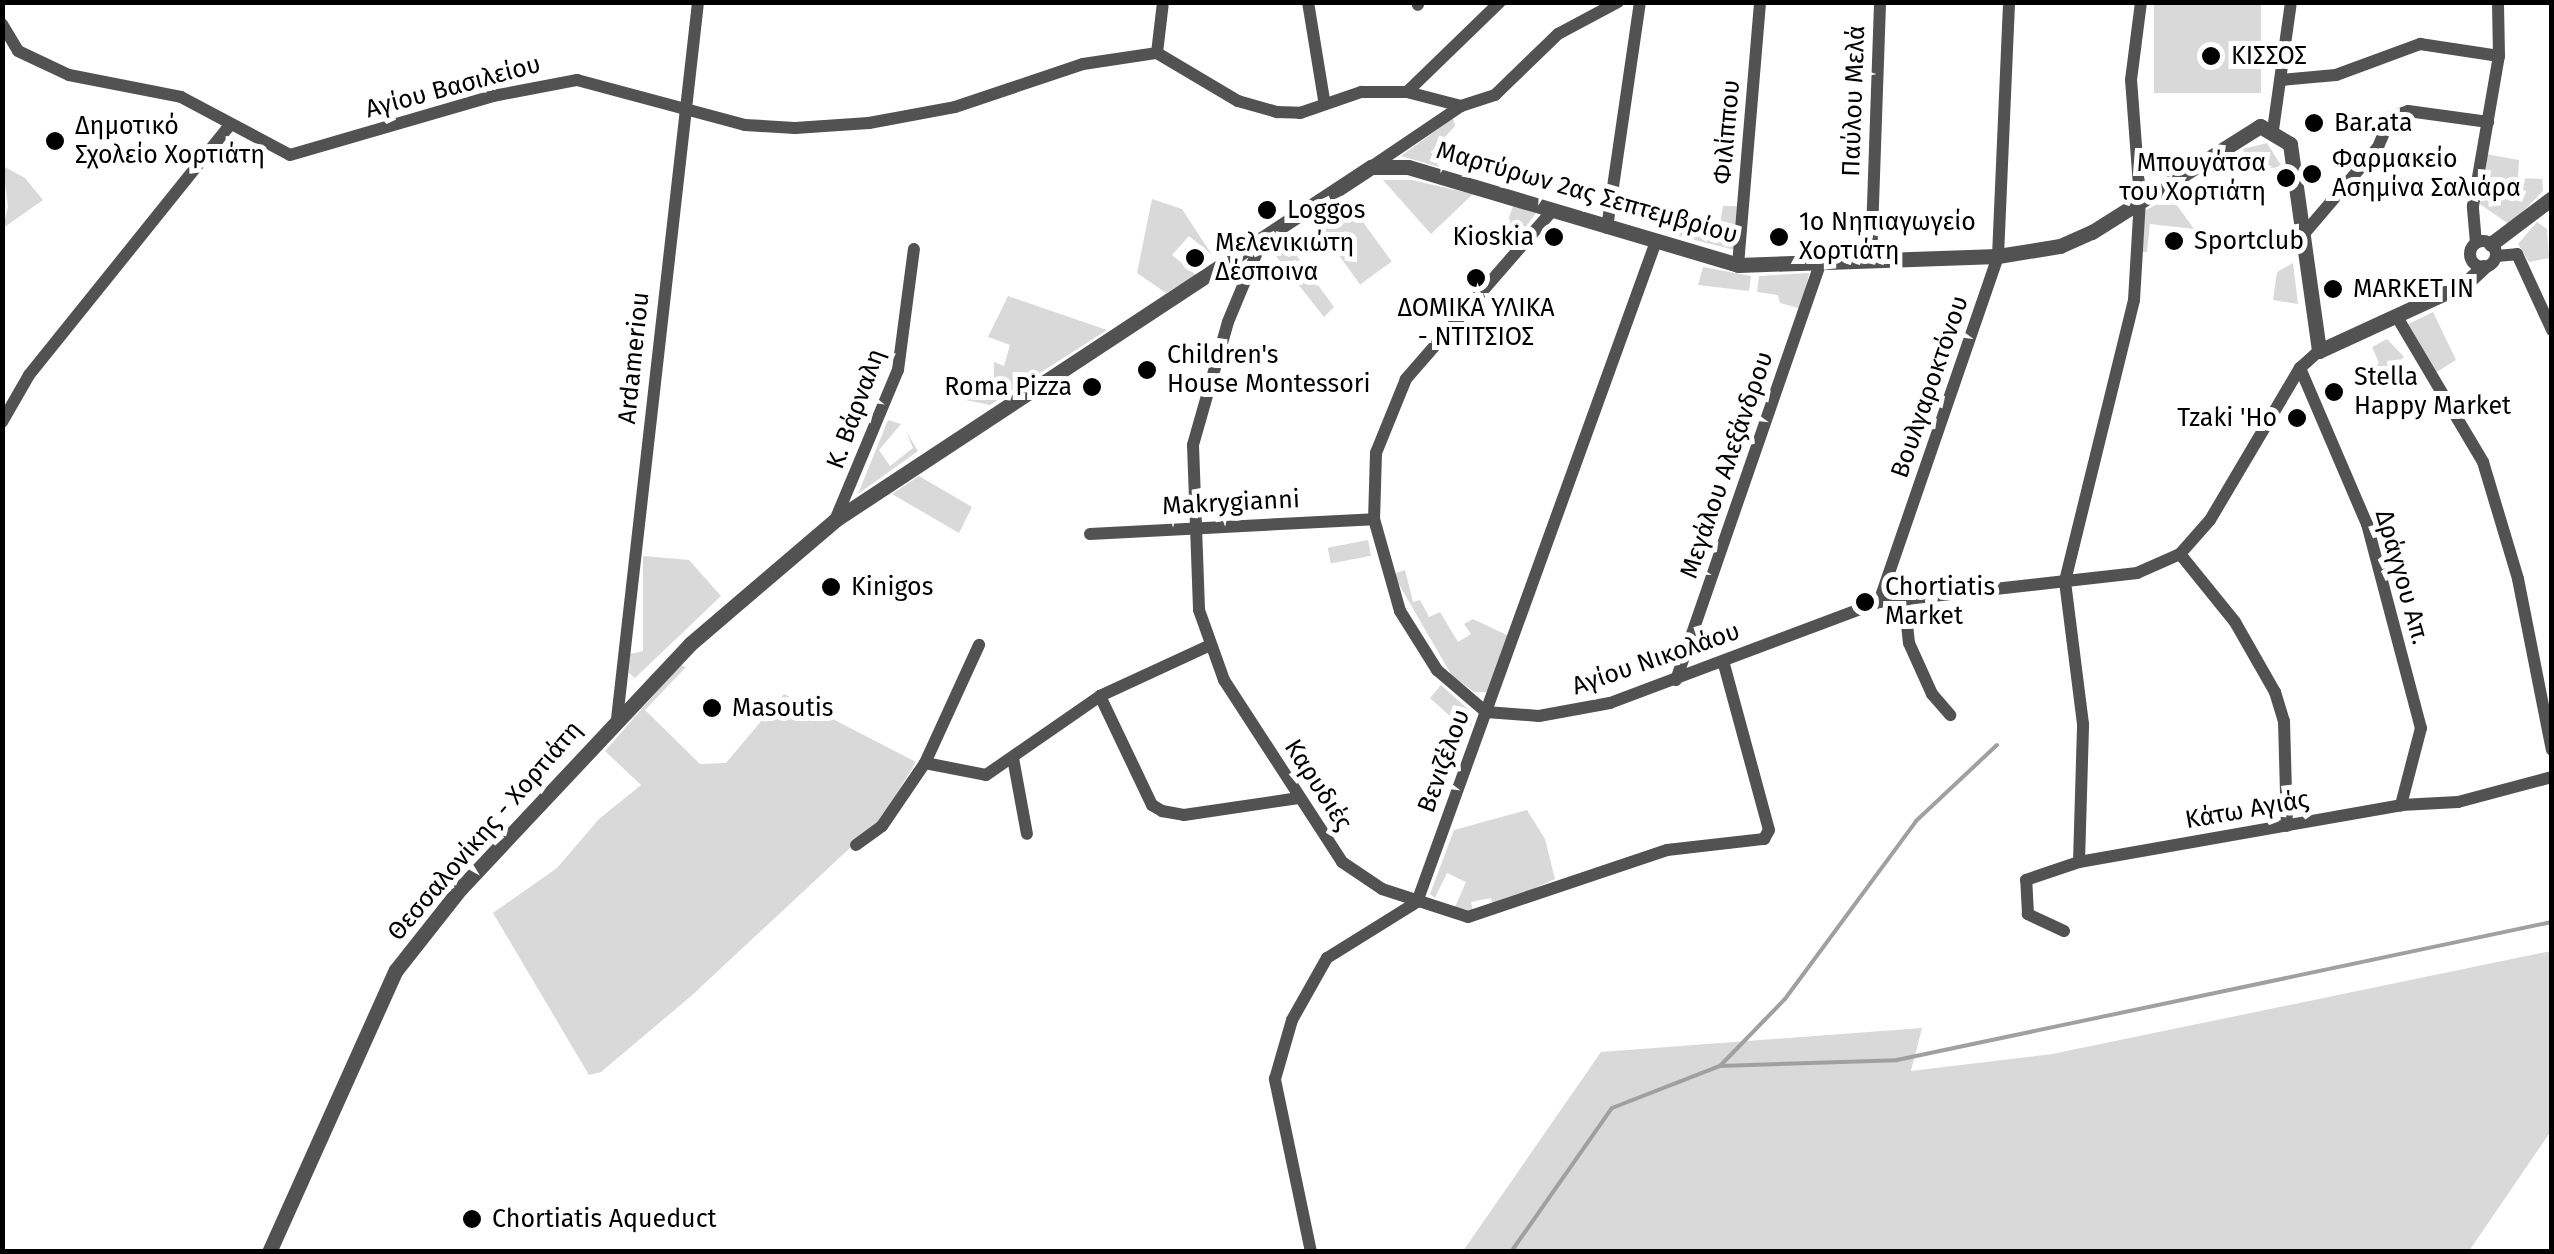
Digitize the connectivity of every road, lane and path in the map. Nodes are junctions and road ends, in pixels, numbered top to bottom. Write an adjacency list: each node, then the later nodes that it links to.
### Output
1 (698, 2): 20 (street, Ardameriou)
2 (1162, 2): 14 (street)
3 (1308, 2): 18 (street)
4 (1500, 2): 17 (street)
5 (1618, 2): 19 (street)
6 (1640, 2): 28 (street)
7 (1760, 2): 37 (street, Φιλίππου)
8 (1880, 2): 35 (street, Παύλου Μελά)
9 (2008, 2): 34 (street, Βουλγαροκτόνου)
10 (2141, 2): 26 (street)
11 (2291, 2): 16 (street)
12 (2498, 2): 15 (street)
13 (2, 24): 22 (street, Αγίου Βασιλείου)
14 (1156, 53): 18 (street); 20 (street, Αγίου Βασιλείου)
15 (2499, 56): 16 (street); 21 (street)
16 (2281, 80): 23 (street)
17 (1407, 92): 18 (street); 19 (street)
18 (1324, 100)
19 (1462, 106): 24 (street)
20 (684, 107): 22 (street, Αγίου Βασιλείου); 58 (street, Ardameriou)
21 (2488, 122): 29 (street); 33 (street)
22 (230, 124): 42 (street)
23 (2273, 130): 26 (street, Μαρτύρων 2ας Σεπτεμβρίου); 29 (street)
24 (1372, 168): 27 (street, Μαρτύρων 2ας Σεπτεμβρίου); 31 (street)
25 (2552, 198): 33 (street)
26 (2140, 199): 34 (street, Μαρτύρων 2ας Σεπτεμβρίου); 48 (street)
27 (1552, 211): 28 (street, Μαρτύρων 2ας Σεπτεμβρίου); 43 (street)
28 (1607, 228): 30 (street, Μαρτύρων 2ας Σεπτεμβρίου)
29 (2302, 236): 40 (street)
30 (1656, 244): 37 (street, Μαρτύρων 2ας Σεπτεμβρίου); 56 (street, Βενιζέλου)
31 (1260, 245): 44 (street); 45 (street, Καρυδιές)
32 (914, 249): 44 (street, Κ. Βάρναλη)
33 (2486, 252): 38 (street); 39 (street)
34 (1998, 256): 35 (street, Μαρτύρων 2ας Σεπτεμβρίου); 50 (street, Βουλγαροκτόνου)
35 (1871, 262): 36 (street, Μαρτύρων 2ας Σεπτεμβρίου)
36 (1820, 264): 37 (street, Μαρτύρων 2ας Σεπτεμβρίου); 54 (street, Μεγάλου Αλεξάνδρου)
37 (1738, 265)
38 (2397, 317): 40 (street); 59 (street)
39 (2551, 326)
40 (2319, 352): 41 (street, Αγίου Νικολάου)
41 (2300, 368): 47 (street, Αγίου Νικολάου); 64 (street, Δράγγου Απ.)
42 (2, 422)
43 (1374, 519): 45 (street, Makrygianni); 56 (street)
44 (835, 520): 58 (street)
45 (1193, 527): 46 (street, Makrygianni); 52 (street, Καρυδιές)
46 (1090, 534)
47 (2180, 554): 48 (street, Αγίου Νικολάου); 65 (street)
48 (2064, 581): 49 (street, Αγίου Νικολάου); 68 (street)
49 (1904, 597): 50 (street, Αγίου Νικολάου); 57 (street)
50 (1879, 602): 53 (street, Αγίου Νικολάου)
51 (978, 645): 61 (street)
52 (1208, 646): 55 (street); 63 (street, Καρυδιές)
53 (1723, 661): 54 (street, Αγίου Νικολάου); 69 (street, Καρυδιές)
54 (1676, 680): 56 (street, Αγίου Νικολάου)
55 (1100, 696): 60 (street); 63 (street)
56 (1486, 712): 69 (street, Βενιζέλου)
57 (1950, 715)
58 (617, 719): 71 (street, Θεσσαλονίκης - Χορτιάτη)
59 (2552, 750)
60 (1012, 758): 61 (street); 66 (street)
61 (925, 763): 67 (street)
62 (2552, 777): 64 (street, Κάτω Αγιάς)
63 (1299, 798): 69 (street, Καρυδιές)
64 (2401, 805): 65 (street, Κάτω Αγιάς)
65 (2287, 826): 68 (street, Κάτω Αγιάς)
66 (1027, 834)
67 (856, 845)
68 (2078, 862): 70 (street, Κάτω Αγιάς)
69 (1416, 902): 72 (street)
70 (2064, 931)
71 (269, 1252)
72 (1312, 1252)

